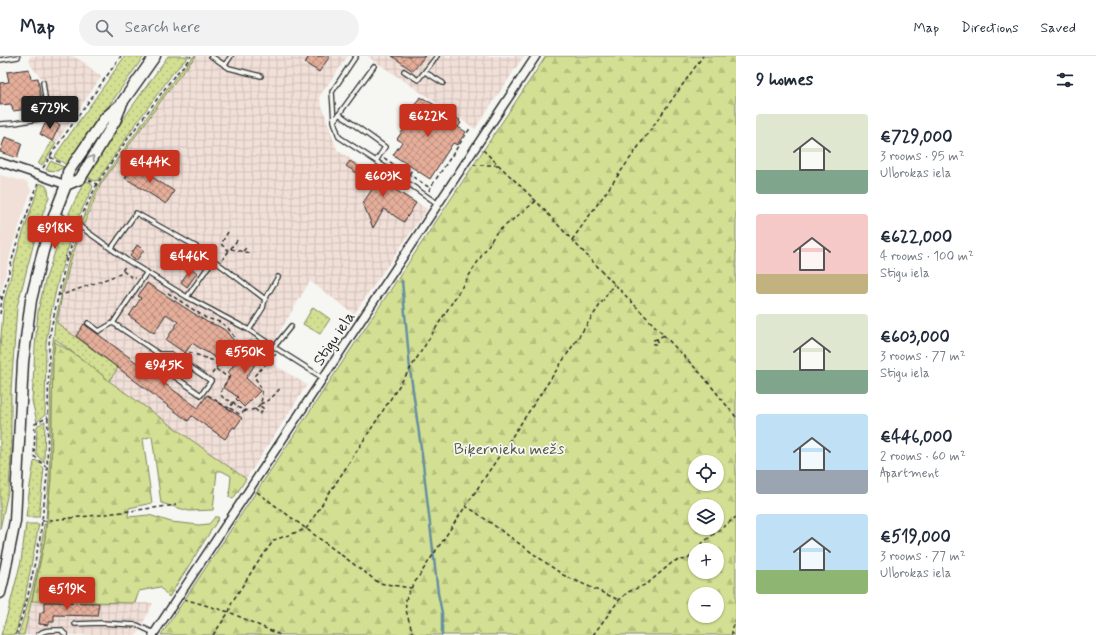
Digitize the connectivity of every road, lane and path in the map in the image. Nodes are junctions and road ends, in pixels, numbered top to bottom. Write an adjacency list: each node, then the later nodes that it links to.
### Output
1 (121, 56): 25 (path)
2 (155, 56): 37 (main road)
3 (191, 56): 36 (path)
4 (211, 56): 12 (lane)
5 (231, 56): 12 (lane)
6 (356, 56): 20 (lane)
7 (437, 56): 15 (lane)
8 (536, 56): 23 (street, Stigu iela)
9 (703, 56): 46 (path)
10 (18, 57): 11 (lane)
11 (0, 60)
12 (225, 65): 16 (lane)
13 (374, 66): 19 (lane)
14 (404, 71): 15 (lane)
15 (425, 72): 18 (lane)
16 (261, 76)
17 (42, 82): 21 (lane)
18 (443, 83)
19 (339, 114): 20 (lane); 24 (lane)
20 (334, 121): 26 (lane)
21 (0, 124)
22 (471, 127): 38 (path)
23 (477, 145): 28 (street, Stigu iela); 29 (path)
24 (380, 155): 26 (lane); 33 (path)
25 (49, 157): 30 (path); 31 (path)
26 (376, 161): 39 (lane)
27 (0, 162): 37 (street)
28 (464, 165): 29 (path); 41 (street, Stigu iela)
29 (499, 165): 40 (path)
30 (65, 166)
31 (43, 168)
32 (412, 170): 33 (path)
33 (409, 174): 38 (path)
34 (86, 178): 36 (path)
35 (38, 182): 65 (path)
36 (97, 184): 43 (path)
37 (66, 185): 42 (main road)
38 (430, 188): 39 (path)
39 (427, 196): 41 (lane)
40 (536, 201): 46 (path); 98 (path)
41 (438, 204): 79 (street, Stigu iela)
42 (55, 213): 43 (lane); 102 (main road)
43 (78, 225): 48 (lane); 61 (path)
44 (228, 232): 49 (path)
45 (238, 239): 49 (path)
46 (572, 240): 59 (path)
47 (248, 246): 50 (path)
48 (111, 249): 52 (lane); 53 (lane)
49 (230, 250): 50 (path); 54 (path)
50 (243, 251): 51 (path)
51 (249, 253)
52 (213, 260): 54 (lane); 63 (lane)
53 (128, 261): 55 (path); 56 (lane)
54 (219, 265): 64 (lane)
55 (123, 271): 58 (path); 61 (path)
56 (147, 272): 58 (lane); 63 (lane)
57 (278, 277): 64 (lane)
58 (142, 279): 68 (lane)
59 (614, 284): 71 (path); 95 (path)
60 (168, 293): 74 (path)
61 (58, 294): 90 (path)
62 (0, 296): 65 (path)
63 (187, 297): 70 (lane)
64 (265, 298): 70 (lane)
65 (2, 299): 66 (path)
66 (0, 314)
67 (88, 323): 68 (lane)
68 (113, 323): 77 (lane)
69 (291, 326): 75 (lane)
70 (248, 330): 72 (lane)
71 (664, 335): 73 (path); 91 (path)
72 (260, 338): 74 (path); 75 (lane)
73 (657, 339)
74 (237, 343): 78 (path)
75 (274, 347): 76 (lane)
76 (280, 350): 79 (lane); 84 (path)
77 (159, 354): 80 (lane); 82 (lane)
78 (216, 369): 80 (path); 83 (path)
79 (323, 378): 93 (street, Stigu iela)
80 (208, 379): 82 (lane)
81 (281, 387): 84 (path)
82 (204, 392): 86 (path)
83 (233, 401): 86 (path); 88 (path)
84 (260, 404): 85 (path); 89 (path)
85 (257, 407): 87 (path); 89 (path)
86 (230, 408): 88 (path)
87 (254, 409): 88 (path); 89 (path)
88 (246, 411)
89 (262, 411)
90 (48, 417): 92 (path); 92 (path)
91 (736, 417)
92 (47, 468): 97 (path)
93 (251, 486): 98 (path); 103 (street, Stigu iela)
94 (176, 505): 97 (path)
95 (465, 506): 101 (path); 104 (path)
96 (736, 517): 99 (path)
97 (42, 521): 109 (path)
98 (306, 529): 101 (path); 105 (path)
99 (702, 543)
100 (688, 559): 104 (path)
101 (411, 588): 114 (path)
102 (0, 593)
103 (178, 597): 105 (path); 108 (street, Stigu iela)
104 (620, 600): 115 (path)
105 (230, 612): 112 (path); 113 (path)
106 (736, 620): 116 (path)
107 (75, 624): 108 (lane)
108 (154, 634)
109 (16, 635)
110 (38, 635): 111 (lane)
111 (66, 635)
112 (213, 635)
113 (280, 635)
114 (413, 635)
115 (593, 635)
116 (732, 635)

